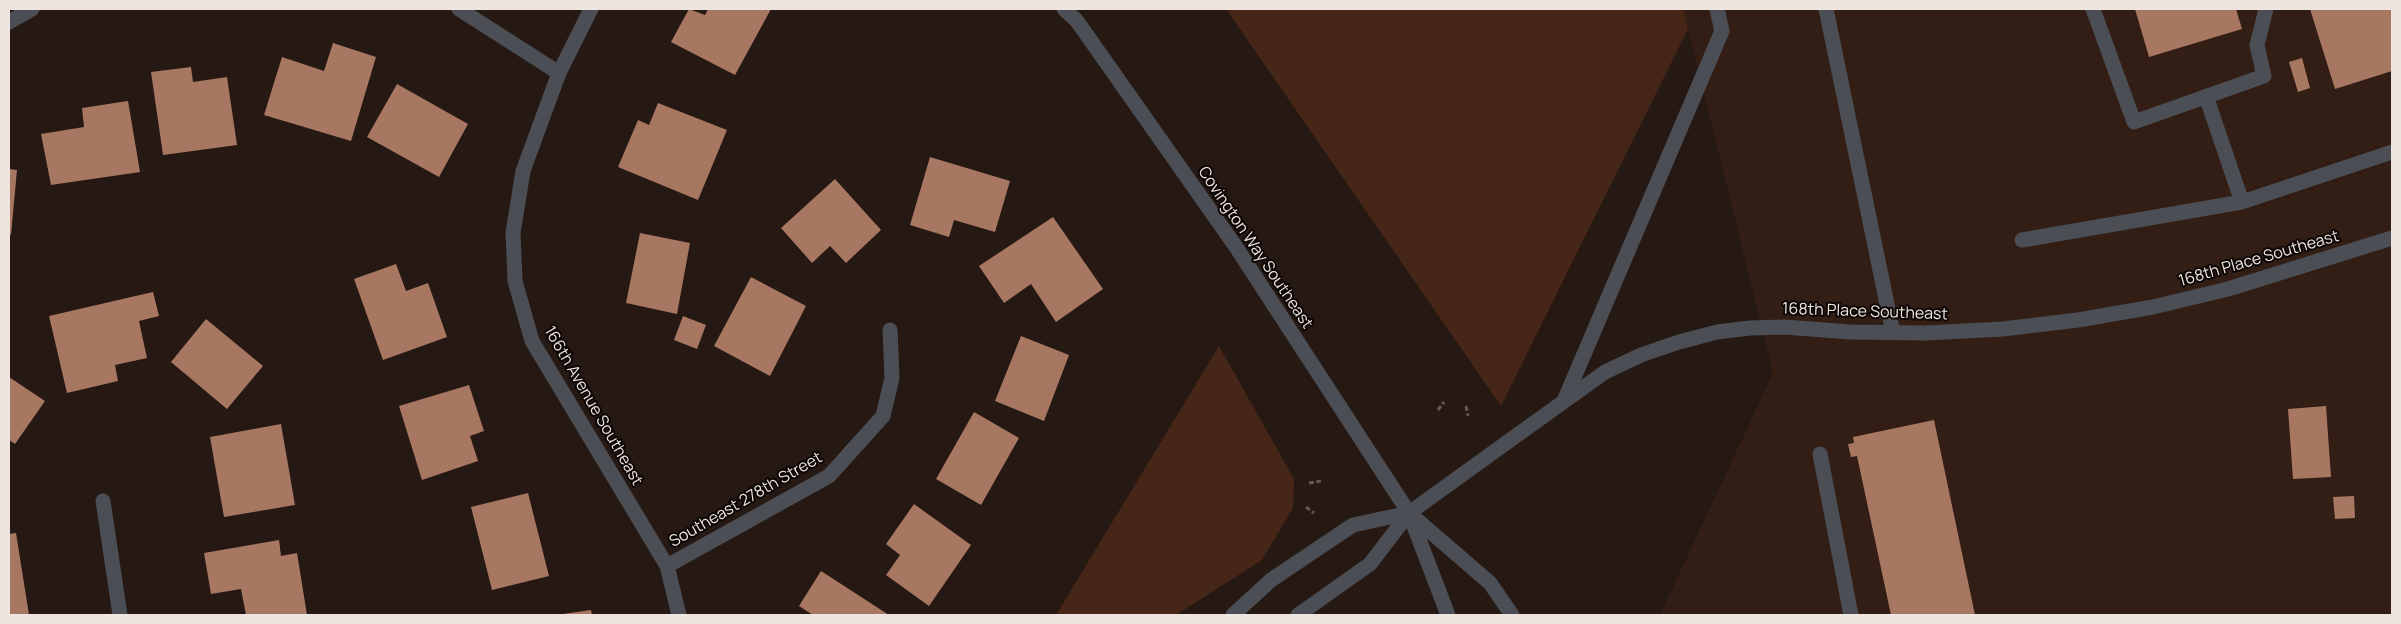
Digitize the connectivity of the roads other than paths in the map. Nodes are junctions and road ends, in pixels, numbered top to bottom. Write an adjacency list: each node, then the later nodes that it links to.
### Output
1 (32, 9): 9 (street)
2 (459, 9): 10 (street)
3 (591, 9): 10 (street, 166th Avenue Southeast)
4 (1064, 9): 21 (street, Covington Way Southeast)
5 (1717, 9): 18 (street)
6 (1826, 9): 17 (street)
7 (2093, 9): 11 (street)
8 (2266, 9): 11 (street)
9 (9, 22)
10 (559, 73): 22 (street, 166th Avenue Southeast)
11 (2206, 96): 13 (street)
12 (2392, 152): 13 (street)
13 (2242, 202): 15 (street)
14 (2392, 238): 17 (street, 168th Place Southeast)
15 (2022, 240)
16 (890, 330): 22 (street, Southeast 278th Street)
17 (1893, 333): 18 (street, 168th Place Southeast)
18 (1564, 401): 21 (street, 168th Place Southeast)
19 (1820, 454): 29 (street)
20 (103, 501): 23 (street)
21 (1409, 513): 25 (street, 168th Place Southeast); 26 (street, 168th Place Southeast); 27 (street, Covington Way Southeast); 28 (street, Covington Way Southeast)
22 (667, 566): 24 (street, 166th Avenue Southeast)
23 (120, 615)
24 (680, 615)
25 (1233, 615)
26 (1298, 615)
27 (1448, 615)
28 (1512, 615)
29 (1852, 615)

